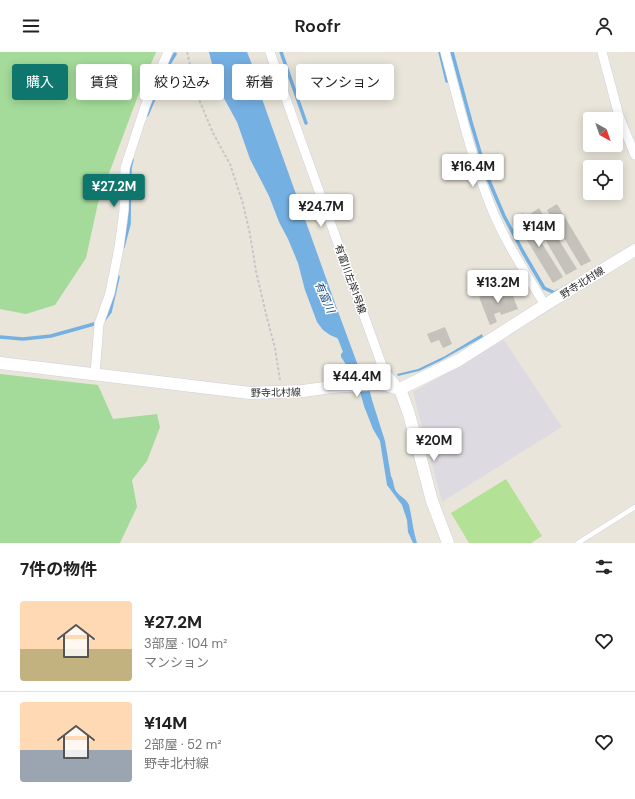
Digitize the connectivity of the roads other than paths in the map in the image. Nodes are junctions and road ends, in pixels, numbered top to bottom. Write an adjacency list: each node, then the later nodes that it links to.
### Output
1 (168, 52): 9 (street)
2 (270, 52): 10 (street, 有富川左岸1号線)
3 (445, 52): 7 (street)
4 (602, 52): 5 (street)
5 (635, 155)
6 (635, 250): 7 (street, 野寺北村線)
7 (545, 305): 10 (street, 野寺北村線)
8 (0, 363): 9 (street, 野寺北村線)
9 (95, 374): 10 (street, 野寺北村線)
10 (400, 389): 12 (street)
11 (635, 507): 13 (lane)
12 (448, 543)
13 (578, 543)

